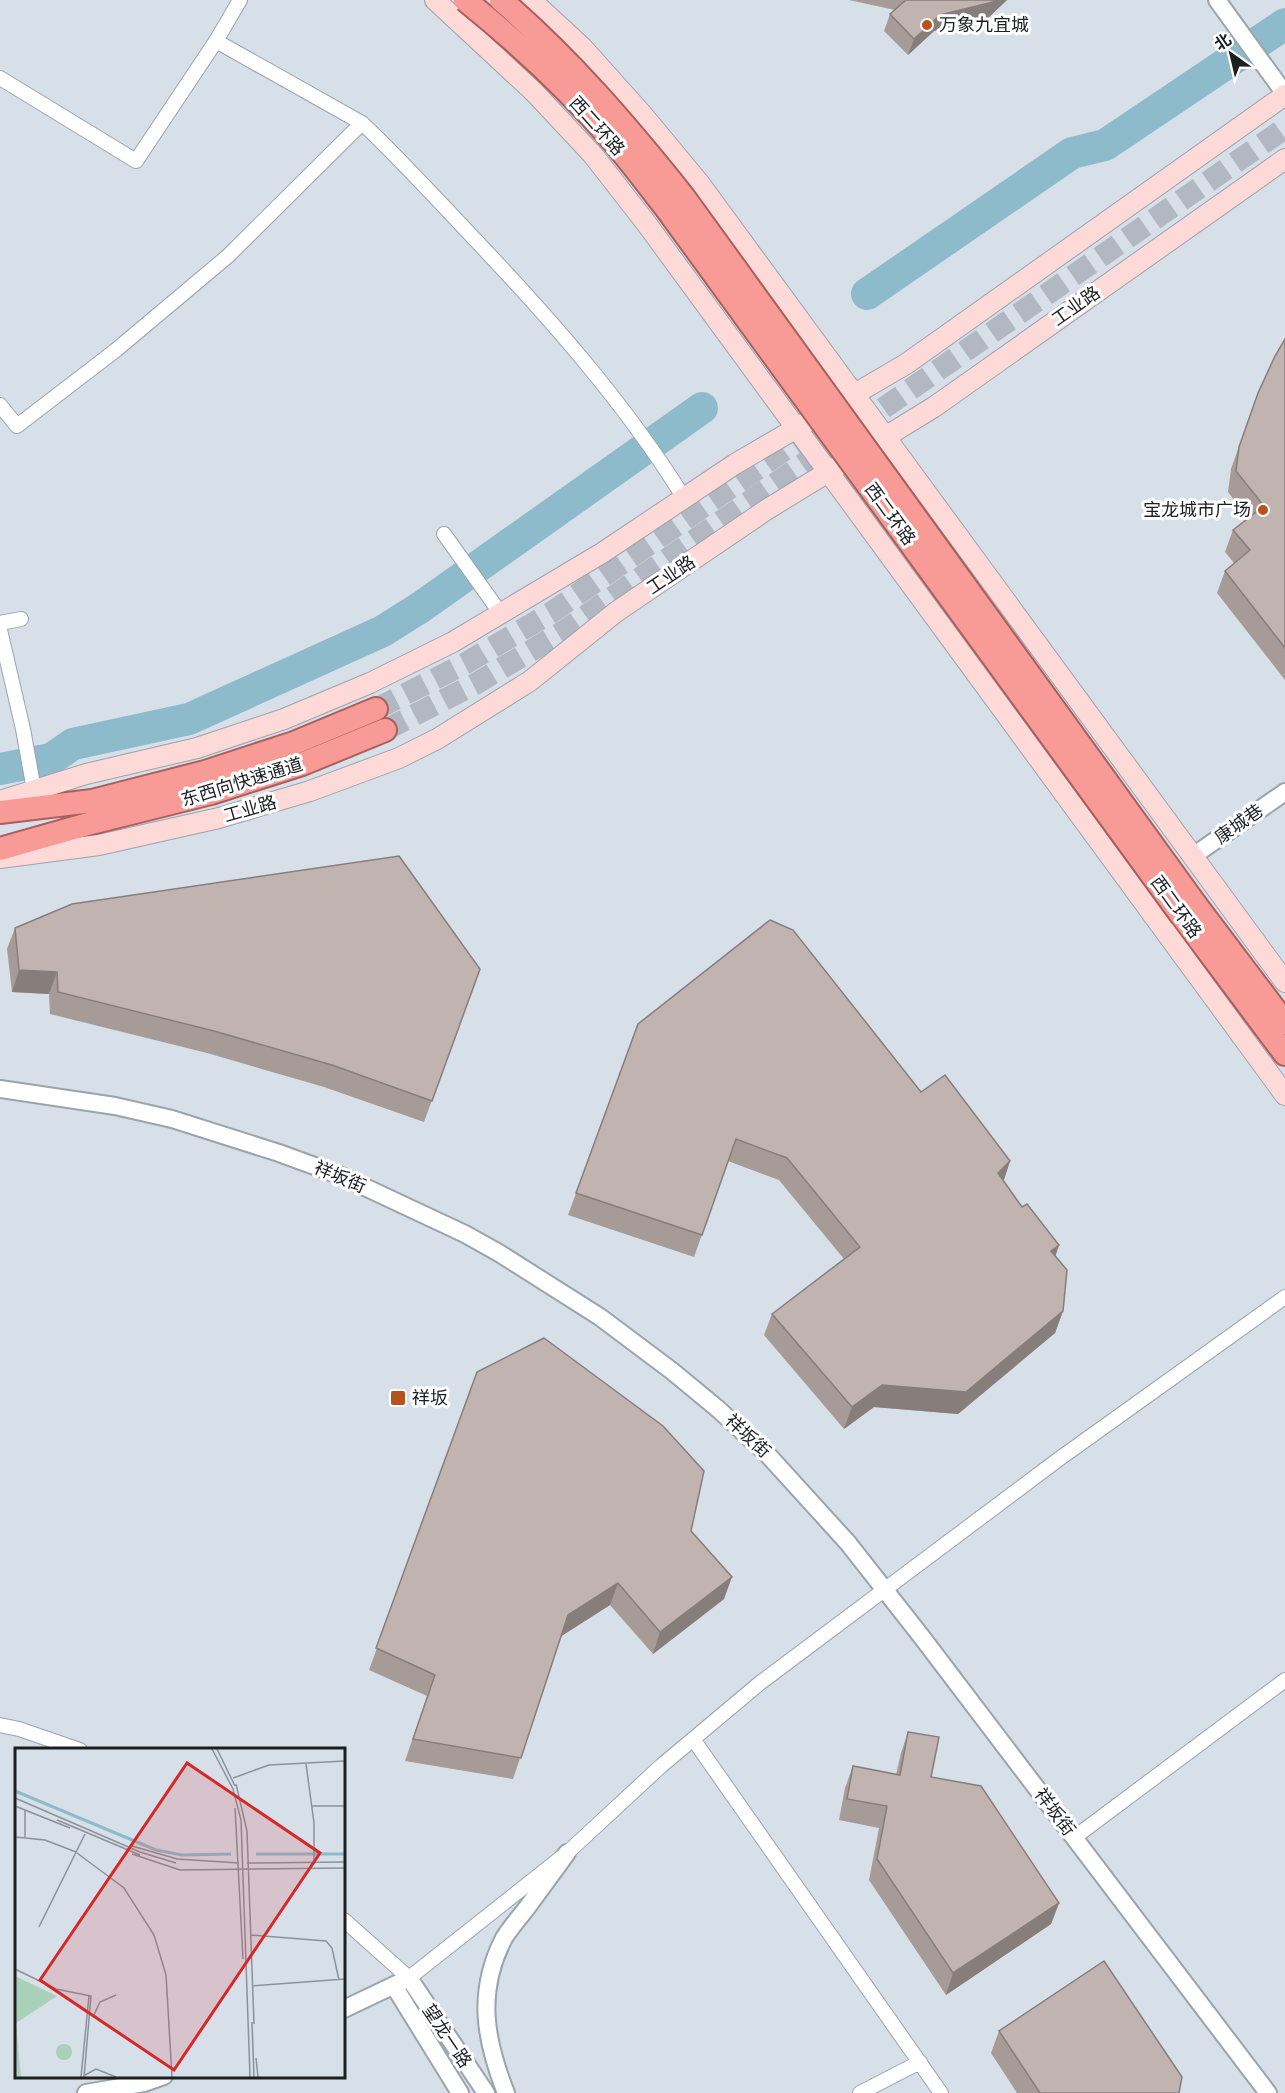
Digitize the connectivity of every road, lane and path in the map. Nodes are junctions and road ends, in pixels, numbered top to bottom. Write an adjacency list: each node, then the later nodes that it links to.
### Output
1 (240, 0): 7 (street)
2 (435, 0): 14 (main road)
3 (465, 0): 33 (highway, 西二环路, bridge)
4 (501, 0): 33 (highway, 西二环路, bridge)
5 (531, 0): 12 (main road)
6 (1217, 0): 9 (street)
7 (216, 41): 8 (street); 10 (street)
8 (0, 78)
9 (1285, 94): 12 (main road)
10 (362, 123): 13 (street); 17 (street)
11 (1285, 159): 15 (main road, 工业路)
12 (854, 394): 14 (main road); 15 (main road)
13 (0, 405)
14 (797, 428): 16 (main road); 17 (main road)
15 (886, 436): 16 (main road, 工业路); 31 (main road)
16 (829, 471): 32 (main road, 工业路); 38 (main road)
17 (684, 498): 19 (main road)
18 (444, 534): 19 (street)
19 (501, 614): 25 (main road)
20 (21, 619): 21 (street)
21 (0, 623)
22 (0, 630): 25 (street)
23 (376, 709): 28 (highway, 东西向快速通道)
24 (385, 730): 28 (highway, 东西向快速通道)
25 (34, 790): 27 (main road)
26 (1285, 792): 31 (street, 康城巷)
27 (0, 801)
28 (93, 811): 29 (highway); 30 (highway)
29 (0, 812)
30 (0, 849)
31 (1193, 856): 34 (main road)
32 (0, 858)
33 (1189, 910): 35 (highway, 西二环路); 36 (highway, 西二环路)
34 (1285, 982)
35 (1285, 1023)
36 (1285, 1054)
37 (0, 1089): 40 (street, 祥坂街)
38 (1285, 1095)
39 (1285, 1297): 40 (street)
40 (886, 1590): 43 (street); 45 (street, 祥坂街)
41 (1285, 1680): 45 (street)
42 (0, 1725): 44 (street)
43 (693, 1739): 46 (street); 51 (street)
44 (77, 1748)
45 (1075, 1837): 59 (street, 祥坂街)
46 (567, 1853): 48 (street); 56 (street)
47 (345, 1921): 48 (street)
48 (409, 1978): 49 (street); 55 (street, 望龙一路)
49 (394, 1986): 50 (street); 54 (street, 望龙一路)
50 (345, 2009)
51 (920, 2062): 57 (street); 58 (street)
52 (159, 2078): 53 (street)
53 (86, 2093)
54 (460, 2093)
55 (486, 2093)
56 (506, 2093)
57 (860, 2093)
58 (941, 2093)
59 (1268, 2093)

